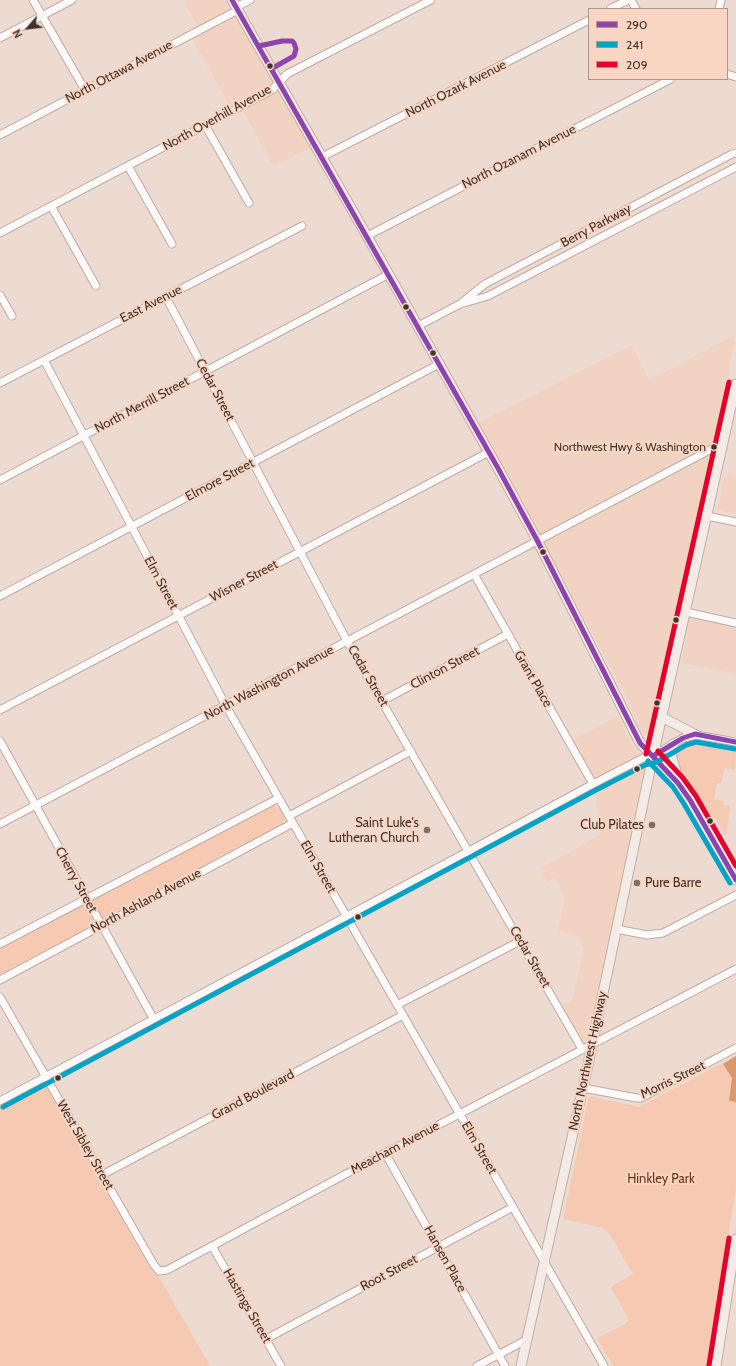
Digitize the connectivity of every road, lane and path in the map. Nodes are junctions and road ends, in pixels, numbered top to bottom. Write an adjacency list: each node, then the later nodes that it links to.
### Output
1 (33, 0): 9 (street)
2 (72, 0): 9 (street)
3 (250, 0): 6 (street, North Ottawa Avenue)
4 (431, 0): 13 (street, North Overhill Avenue)
5 (629, 0): 7 (street); 8 (street)
6 (235, 6): 13 (main road); 14 (street, North Ottawa Avenue)
7 (612, 8)
8 (635, 8)
9 (42, 16): 11 (street); 14 (street)
10 (588, 21): 18 (street, North Ozark Avenue)
11 (0, 38)
12 (669, 80): 25 (street, North Ozanam Avenue)
13 (279, 82): 15 (street, North Overhill Avenue); 18 (main road)
14 (85, 90): 16 (street, North Ottawa Avenue)
15 (205, 125): 19 (street, North Overhill Avenue); 21 (street)
16 (0, 135)
17 (736, 154): 31 (street, Berry Parkway)
18 (322, 157): 25 (main road)
19 (128, 166): 22 (street, North Overhill Avenue); 26 (street)
20 (736, 167): 31 (street, Berry Parkway)
21 (249, 203)
22 (51, 206): 24 (street, North Overhill Avenue); 28 (street)
23 (302, 226): 30 (street, East Avenue)
24 (0, 233)
25 (367, 236): 27 (main road)
26 (172, 244)
27 (389, 274): 33 (main road); 36 (street, North Merrill Street)
28 (96, 286)
29 (0, 295): 32 (street)
30 (166, 297): 34 (street, East Avenue); 36 (street, Cedar Street)
31 (460, 304): 33 (street, Berry Parkway)
32 (12, 316)
33 (418, 326): 35 (main road)
34 (44, 360): 37 (street, East Avenue); 39 (street, Elm Street)
35 (439, 364): 41 (main road); 42 (street, Elmore Street)
36 (205, 372): 39 (street, North Merrill Street); 42 (street, Cedar Street)
37 (0, 383)
38 (736, 387): 40 (main road, North Northwest Highway)
39 (83, 436): 43 (street, North Merrill Street); 46 (street, Elm Street)
40 (723, 443): 44 (main road, North Northwest Highway); 47 (street, North Washington Avenue)
41 (489, 452): 47 (main road); 48 (street, Wisner Street)
42 (253, 462): 46 (street, Elmore Street); 48 (street, Cedar Street)
43 (0, 480)
44 (707, 516): 45 (street); 51 (main road, North Northwest Highway)
45 (736, 522)
46 (131, 526): 50 (street, Elmore Street); 52 (street, Elm Street)
47 (537, 540): 49 (street, North Washington Avenue); 65 (main road)
48 (300, 551): 52 (street, Wisner Street); 55 (street, Cedar Street)
49 (474, 574): 54 (street, Grant Place); 55 (street, North Washington Avenue)
50 (0, 596)
51 (686, 612): 53 (street); 59 (main road, North Northwest Highway)
52 (179, 616): 57 (street, Elm Street); 58 (street, Wisner Street)
53 (736, 622)
54 (508, 634): 56 (street, Clinton Street); 66 (street, Grant Place)
55 (347, 641): 56 (street, Cedar Street); 57 (street, North Washington Avenue)
56 (382, 701): 64 (street, Cedar Street)
57 (226, 706): 68 (street, Elm Street); 69 (street, North Washington Avenue)
58 (0, 710)
59 (662, 717): 60 (main road); 65 (main road, North Northwest Highway)
60 (696, 735): 62 (street); 63 (street)
61 (0, 740): 69 (street, Cherry Street)
62 (736, 742)
63 (673, 744): 65 (street); 67 (main road)
64 (411, 751): 70 (street, North Ashland Avenue); 72 (street, Cedar Street)
65 (653, 756): 66 (street); 67 (main road); 78 (main road, North Northwest Highway)
66 (593, 784): 72 (street)
67 (681, 788): 73 (main road)
68 (279, 798): 70 (street, Elm Street); 75 (street)
69 (35, 806): 71 (street, North Washington Avenue); 75 (street, Cherry Street)
70 (291, 820): 76 (street, Elm Street); 77 (street, North Ashland Avenue)
71 (0, 824)
72 (469, 851): 76 (street); 79 (street, Cedar Street)
73 (736, 880)
74 (736, 895): 78 (street)
75 (87, 899): 77 (street, Cherry Street); 80 (street)
76 (346, 917): 84 (street, Elm Street); 86 (street)
77 (102, 925): 82 (street, North Ashland Avenue); 86 (street, Cherry Street)
78 (616, 929): 87 (main road, North Northwest Highway)
79 (520, 941): 84 (street); 89 (street, Cedar Street)
80 (0, 944)
81 (736, 969): 87 (street, Meacham Avenue)
82 (0, 980)
83 (0, 997): 90 (street, West Sibley Street)
84 (397, 1006): 85 (street, Elm Street)
85 (403, 1015): 93 (street, Elm Street); 95 (street, Grand Boulevard)
86 (153, 1018): 90 (street)
87 (592, 1044): 89 (street, Meacham Avenue); 91 (main road, North Northwest Highway)
88 (736, 1048): 91 (street, Morris Street)
89 (582, 1049): 93 (street, Meacham Avenue)
90 (45, 1077): 92 (street); 95 (street, West Sibley Street)
91 (583, 1088): 100 (main road, North Northwest Highway)
92 (0, 1101)
93 (460, 1114): 94 (street, Meacham Avenue); 96 (street, Elm Street)
94 (385, 1153): 98 (street, Meacham Avenue); 99 (street, Hansen Place)
95 (102, 1176): 101 (street, West Sibley Street)
96 (513, 1207): 99 (street, Root Street); 100 (street, Elm Street)
97 (736, 1239): 110 (main road)
98 (212, 1246): 101 (street, Meacham Avenue); 102 (street, Hastings Street)
99 (438, 1247): 102 (street, Root Street); 104 (street, Hansen Place)
100 (544, 1262): 103 (main road, North Northwest Highway); 109 (street, Elm Street)
101 (160, 1271)
102 (266, 1339): 105 (street, Hastings Street)
103 (528, 1339): 104 (street); 108 (main road, North Northwest Highway)
104 (498, 1355): 106 (street); 107 (street, Hansen Place)
105 (281, 1366)
106 (477, 1366)
107 (505, 1366)
108 (522, 1366)
109 (604, 1366)
110 (716, 1366)

